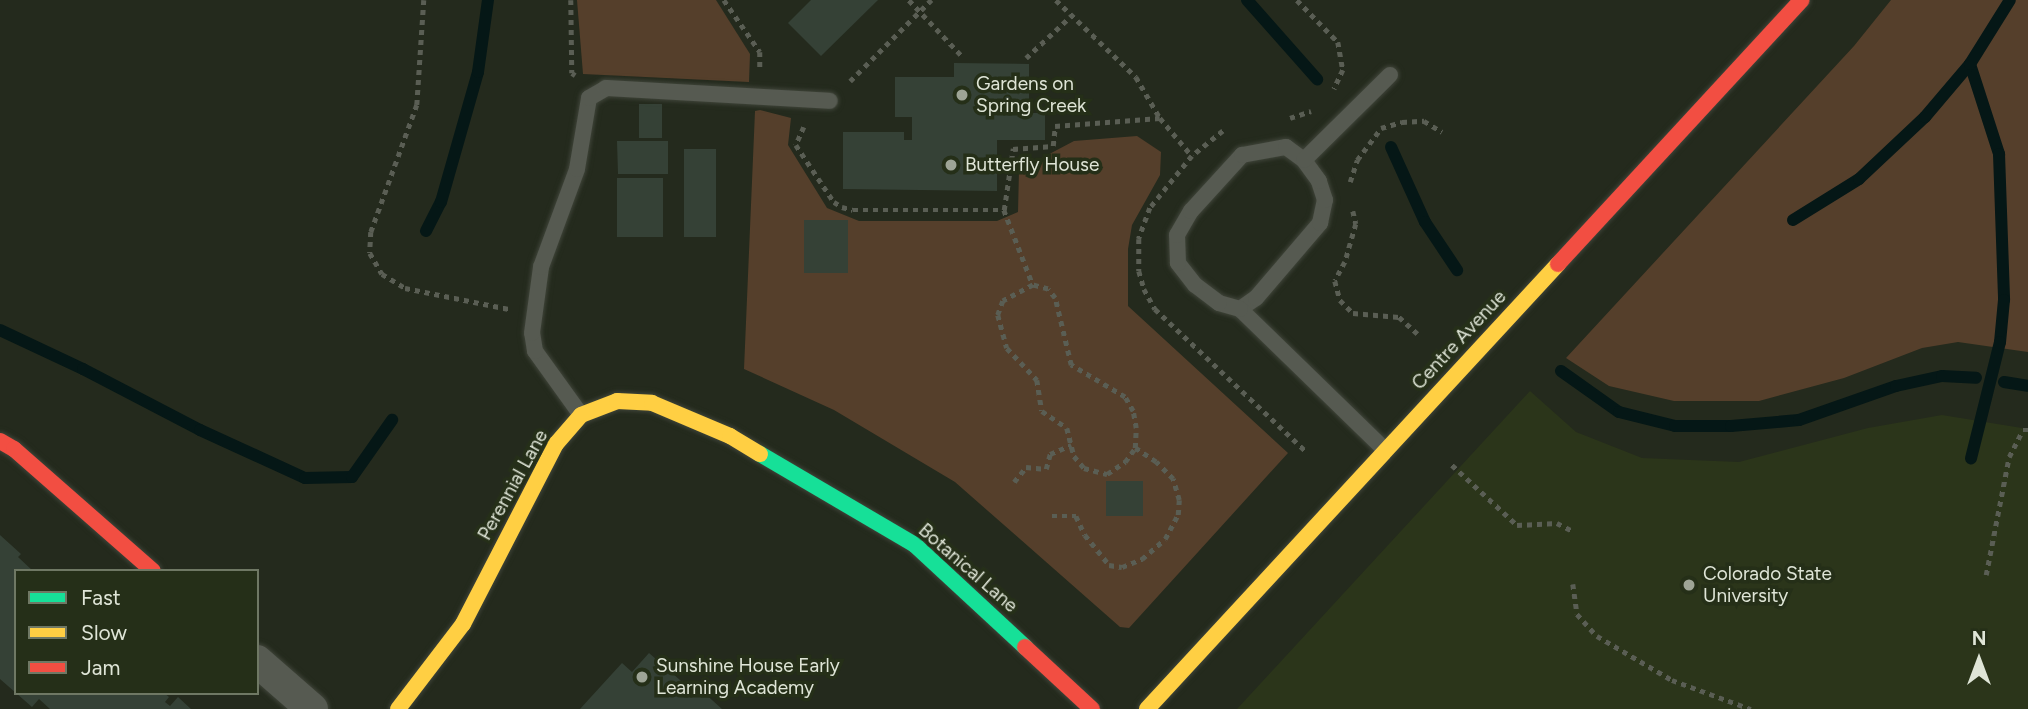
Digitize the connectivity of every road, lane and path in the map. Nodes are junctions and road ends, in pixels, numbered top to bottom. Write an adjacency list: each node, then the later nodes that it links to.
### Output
1 (424, 0): 30 (path)
2 (571, 0): 14 (path)
3 (724, 0): 15 (path)
4 (909, 0): 9 (path)
5 (931, 0): 9 (path)
6 (1056, 0): 10 (path)
7 (1297, 0): 16 (path)
8 (1802, 0): 38 (street, Centre Avenue)
9 (920, 11): 11 (path); 17 (path)
10 (1071, 16): 12 (path); 19 (path)
11 (962, 56)
12 (1026, 58)
13 (1390, 75): 24 (lane)
14 (594, 92): 15 (lane); 30 (lane)
15 (759, 96): 17 (lane)
16 (1331, 97)
17 (830, 101): 27 (path)
18 (1321, 104): 20 (path)
19 (1160, 118): 23 (path); 27 (path)
20 (1282, 119)
21 (1226, 129): 23 (path)
22 (1442, 132): 25 (path)
23 (1192, 156): 39 (path)
24 (1304, 160): 29 (lane); 29 (lane)
25 (1349, 187)
26 (1351, 200): 31 (path)
27 (1004, 211): 28 (path)
28 (1033, 285): 36 (path); 37 (path)
29 (1240, 309): 38 (lane)
30 (533, 313): 32 (lane)
31 (1418, 334)
32 (580, 415): 34 (street, Perennial Lane); 49 (street, Perennial Lane)
33 (2028, 430): 45 (path)
34 (730, 436): 50 (street, Botanical Lane)
35 (0, 441): 44 (street)
36 (1071, 445): 37 (path); 41 (path)
37 (1135, 448): 42 (path)
38 (1385, 450): 51 (street, Centre Avenue)
39 (1308, 453)
40 (1452, 465): 43 (path)
41 (1014, 482)
42 (1052, 516)
43 (1571, 530)
44 (151, 569)
45 (1986, 575)
46 (1573, 584): 52 (path)
47 (259, 664): 48 (street)
48 (312, 709)
49 (398, 709)
50 (1093, 709)
51 (1147, 709)
52 (1751, 709)

